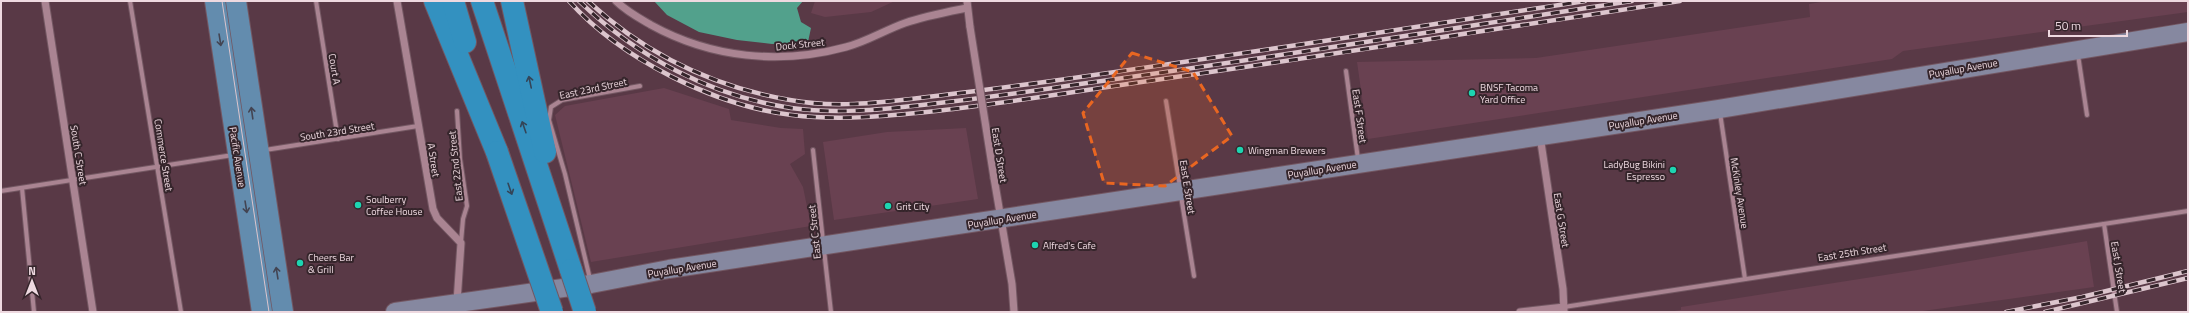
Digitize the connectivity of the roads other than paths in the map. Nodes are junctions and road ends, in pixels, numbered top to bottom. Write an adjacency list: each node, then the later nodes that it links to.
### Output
1 (45, 1): 28 (street, South C Street)
2 (130, 1): 27 (street, Commerce Street)
3 (215, 1): 25 (main road, Pacific Avenue, one-way to 25)
4 (236, 1): 24 (main road, Pacific Avenue, one-way to 4)
5 (316, 1): 22 (street, Court A)
6 (397, 1): 20 (street, A Street)
7 (482, 1): 37 (highway, one-way to 7)
8 (512, 1): 37 (highway, one-way to 8)
9 (616, 1): 11 (street, Dock Street)
10 (444, 3): 49 (highway, one-way to 49, bridge)
11 (967, 5): 33 (street, East D Street, bridge)
12 (2188, 32): 13 (main road, Puyallup Avenue)
13 (2077, 49): 17 (main road, Puyallup Avenue); 19 (street)
14 (1346, 71): 26 (street, East F Street)
15 (640, 86): 40 (street, East 23rd Street)
16 (1166, 101): 31 (street, East E Street)
17 (1719, 109): 21 (main road, Puyallup Avenue); 39 (street, McKinley Avenue)
18 (458, 111): 35 (street, East 22nd Street)
19 (2087, 115)
20 (418, 126): 22 (street, South 23rd Street); 35 (street, A Street)
21 (1540, 136): 26 (main road, Puyallup Avenue); 42 (street, East G Street)
22 (338, 139): 24 (street, South 23rd Street)
23 (813, 150): 36 (street, East C Street)
24 (258, 151): 47 (main road, Pacific Avenue, one-way to 24)
25 (238, 154): 27 (street); 46 (main road, Pacific Avenue, one-way to 46)
26 (1359, 163): 31 (main road, Puyallup Avenue)
27 (158, 167): 28 (street); 45 (street, Commerce Street)
28 (73, 180): 29 (street); 44 (street, South C Street)
29 (22, 188): 30 (street); 43 (street)
30 (1, 191)
31 (1180, 192): 33 (main road, Puyallup Avenue); 38 (street, East E Street)
32 (2188, 211): 34 (street, East 25th Street)
33 (1000, 219): 36 (main road, Puyallup Avenue); 52 (street, East D Street)
34 (2104, 224): 39 (street, East 25th Street); 54 (street, East J Street)
35 (461, 243): 41 (street)
36 (823, 246): 40 (main road, Puyallup Avenue); 51 (street, East C Street)
37 (572, 270): 50 (highway, bridge)
38 (1194, 276)
39 (1745, 279): 42 (street, East 25th Street)
40 (591, 284): 41 (main road, Puyallup Avenue)
41 (456, 308): 48 (main road, Puyallup Avenue)
42 (1564, 310): 53 (street, East 25th Street)
43 (34, 312)
44 (94, 312)
45 (181, 312)
46 (262, 312)
47 (283, 312)
48 (395, 312)
49 (552, 312)
50 (585, 312)
51 (831, 312)
52 (1014, 312)
53 (1520, 312)
54 (2117, 312)

